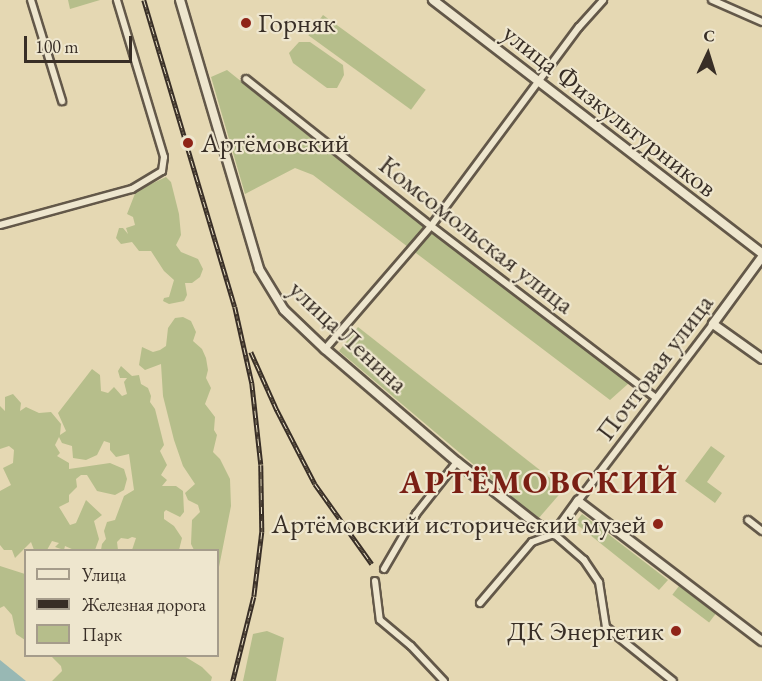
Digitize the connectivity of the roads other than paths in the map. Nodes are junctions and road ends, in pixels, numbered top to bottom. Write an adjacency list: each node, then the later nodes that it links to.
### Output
1 (31, 0): 10 (street)
2 (117, 0): 11 (street)
3 (180, 0): 15 (street, улица Ленина)
4 (433, 0): 9 (street, улица Физкультурников)
5 (603, 0): 9 (street)
6 (712, 0): 7 (street)
7 (762, 22)
8 (246, 79): 12 (street, Комсомольская улица)
9 (538, 82): 12 (street); 13 (street, улица Физкультурников)
10 (62, 101)
11 (0, 225)
12 (431, 226): 15 (street); 17 (street, Комсомольская улица)
13 (762, 255): 14 (street, Почтовая улица)
14 (713, 324): 16 (street); 17 (street, Почтовая улица)
15 (325, 349): 18 (street, улица Ленина)
16 (762, 359)
17 (656, 398): 19 (street, Почтовая улица)
18 (457, 462): 22 (street, улица Ленина); 23 (street)
19 (579, 501): 22 (street, Почтовая улица); 26 (street)
20 (748, 520): 21 (street)
21 (762, 531)
22 (554, 534): 25 (street, Почтовая улица); 28 (street)
23 (384, 569)
24 (375, 580): 27 (street)
25 (480, 603)
26 (762, 640)
27 (444, 681)
28 (673, 681)

